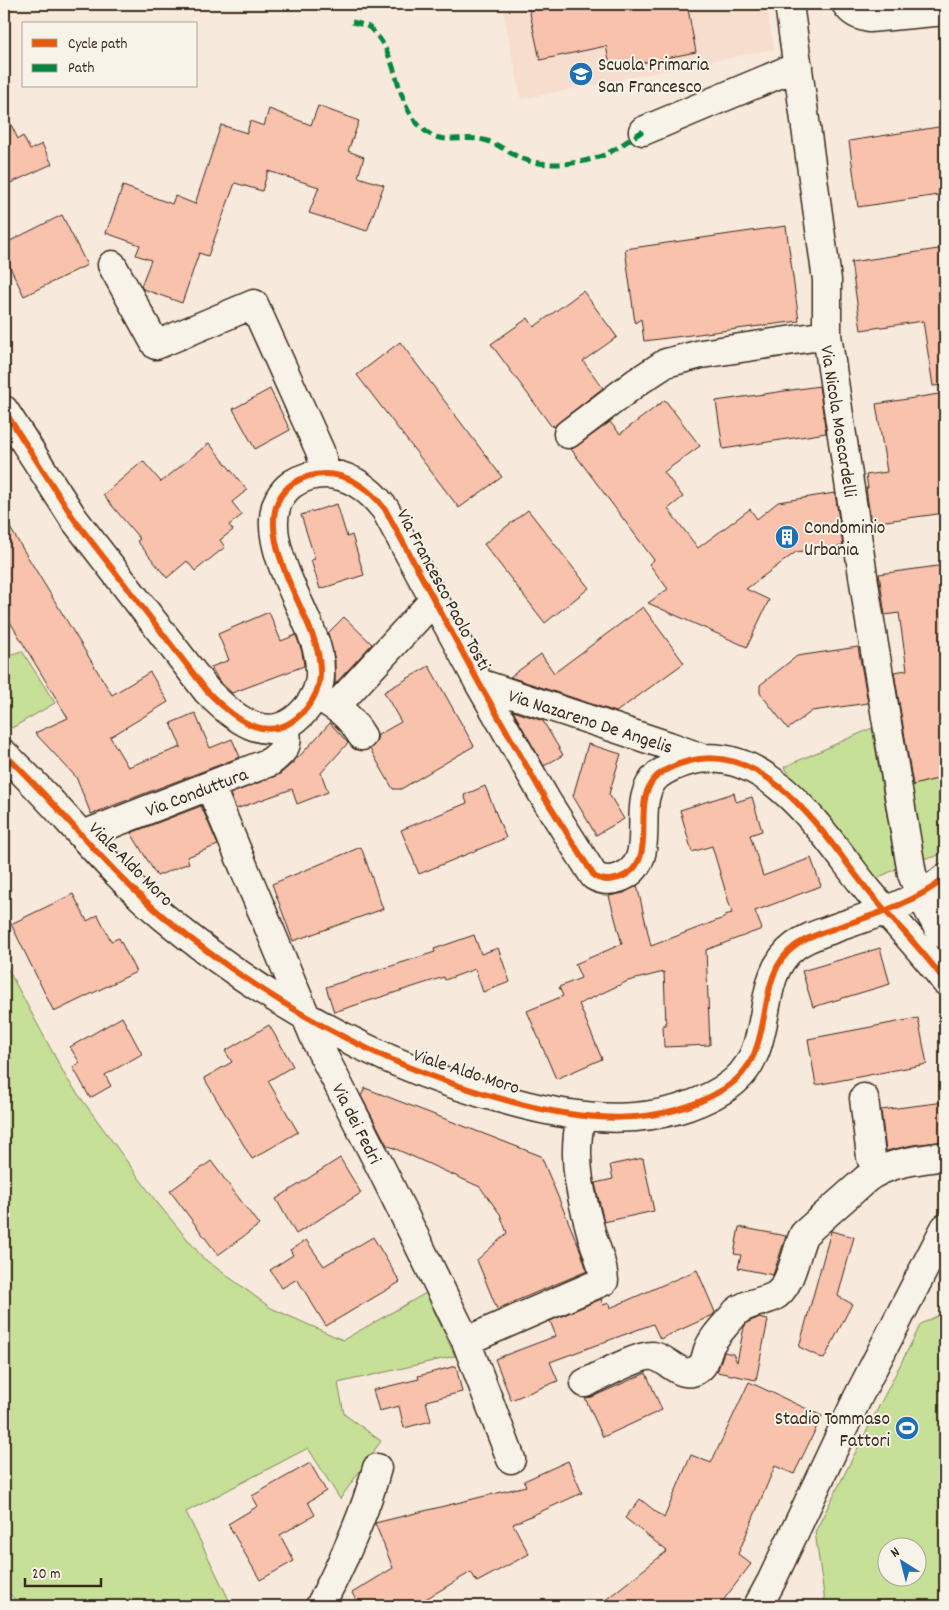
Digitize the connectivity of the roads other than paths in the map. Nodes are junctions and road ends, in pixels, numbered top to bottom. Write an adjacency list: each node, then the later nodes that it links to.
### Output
1 (789, 4): 4 (street, Via Nicola Moscardelli)
2 (846, 4): 3 (street)
3 (945, 11)
4 (798, 66): 5 (street); 7 (street, Via Nicola Moscardelli)
5 (643, 131)
6 (112, 265): 10 (street)
7 (827, 335): 9 (street); 21 (street, Via Nicola Moscardelli)
8 (4, 410): 14 (street)
9 (568, 434)
10 (326, 474): 11 (street, Via Francesco Paolo Tosti); 13 (street, Via Francesco Paolo Tosti)
11 (434, 600): 12 (street, Via Francesco Paolo Tosti); 13 (street)
12 (479, 683): 17 (street, Via Nazareno De Angelis); 17 (street, Via Francesco Paolo Tosti)
13 (326, 701): 14 (street, Via Francesco Paolo Tosti); 15 (street)
14 (285, 727): 18 (street, Via Conduttura)
15 (362, 736)
16 (4, 754): 19 (street, Viale Aldo Moro)
17 (702, 758): 22 (street, Via Francesco Paolo Tosti)
18 (210, 786): 19 (street, Via Conduttura); 25 (street, Via dei Fedri)
19 (82, 834): 25 (street, Viale Aldo Moro)
20 (945, 878): 21 (street, Viale Aldo Moro)
21 (932, 893): 22 (street, Viale Aldo Moro); 23 (street)
22 (885, 909): 24 (street, Via Francesco Paolo Tosti); 27 (street, Viale Aldo Moro)
23 (945, 967)
24 (945, 981)
25 (305, 1015): 27 (street, Viale Aldo Moro); 31 (street, Via dei Fedri)
26 (864, 1098): 29 (street)
27 (581, 1117): 31 (street)
28 (945, 1156): 29 (street)
29 (876, 1172): 32 (street)
30 (945, 1228): 35 (street)
31 (466, 1341): 33 (street, Via dei Fedri)
32 (585, 1383)
33 (511, 1459)
34 (378, 1468): 36 (street)
35 (762, 1603)
36 (320, 1606)

